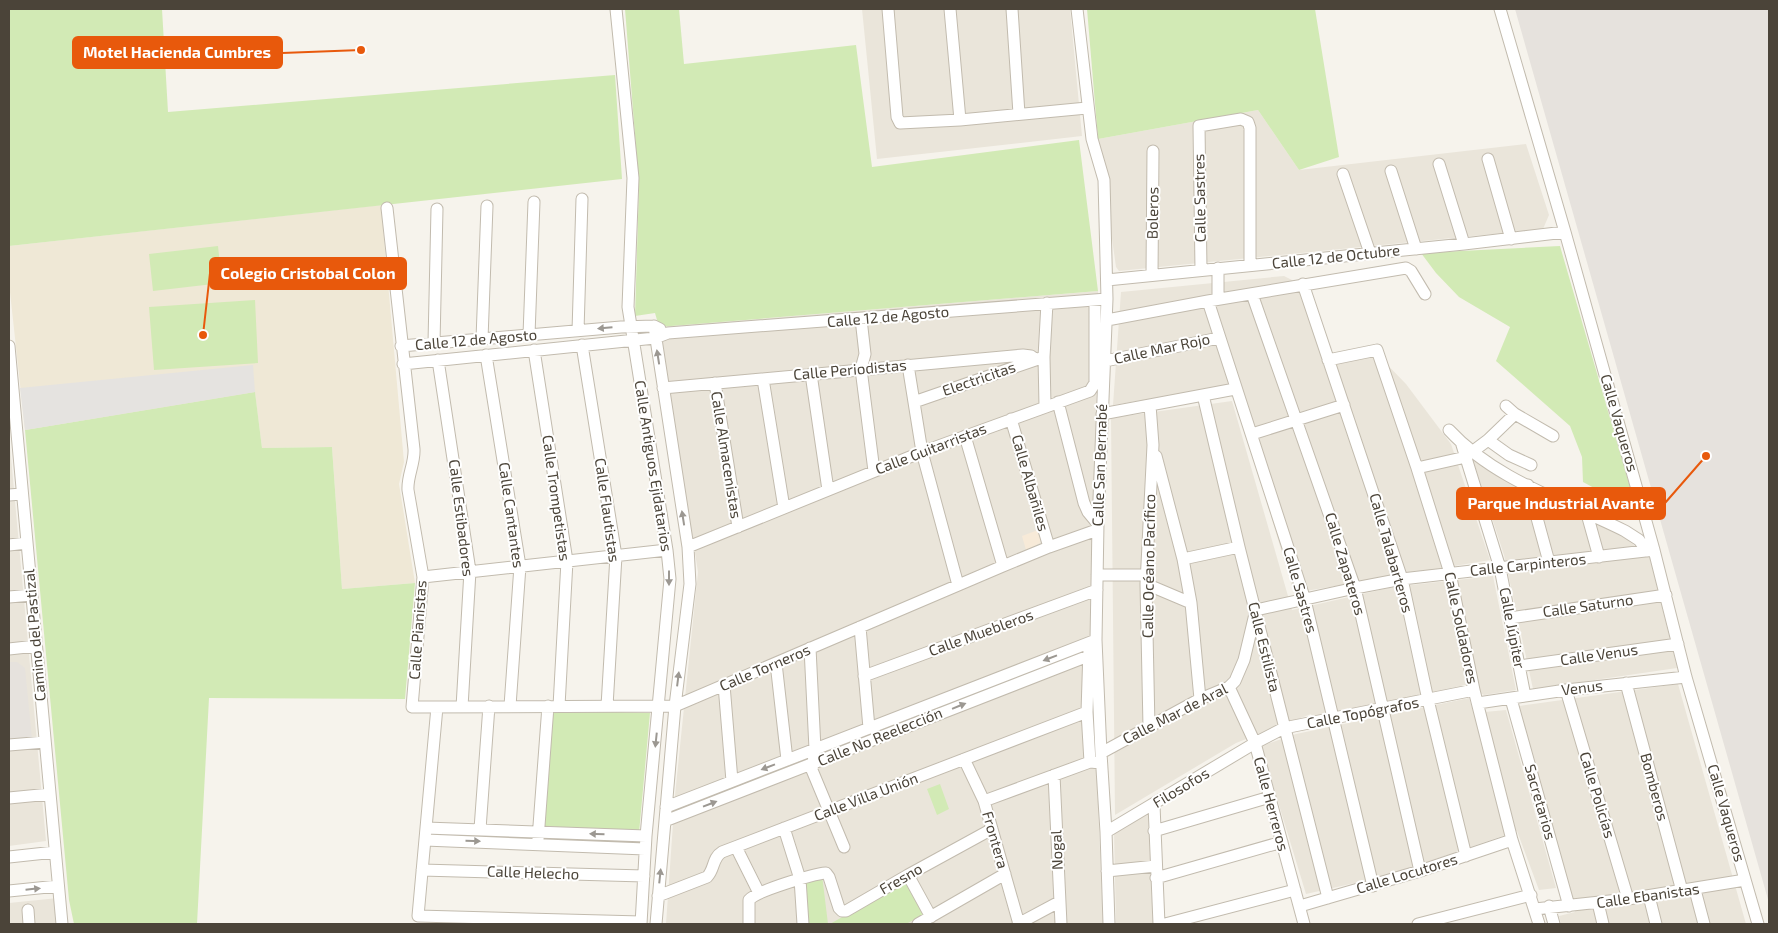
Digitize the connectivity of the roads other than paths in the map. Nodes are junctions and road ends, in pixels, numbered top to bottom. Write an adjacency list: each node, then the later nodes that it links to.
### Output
1 (616, 9): 38 (street, Calle Antiguos Ejidatarios)
2 (888, 9): 9 (street)
3 (950, 9): 9 (street)
4 (1012, 9): 8 (street)
5 (1077, 9): 7 (street, Calle San Bernabé)
6 (1500, 9): 20 (street, Calle Vaqueros)
7 (1087, 108): 8 (street); 29 (street, Calle San Bernabé)
8 (1020, 114): 9 (street)
9 (960, 120)
10 (1153, 151): 28 (street, Boleros)
11 (1488, 159): 21 (street)
12 (1439, 164): 22 (street)
13 (1392, 172): 23 (street)
14 (1343, 174): 24 (street)
15 (582, 199): 40 (street)
16 (534, 202): 42 (street)
17 (487, 206): 45 (street)
18 (387, 208): 50 (street, Calle Pianistas)
19 (436, 209): 47 (street)
20 (1565, 232): 21 (street, Calle 12 de Octubre); 103 (street, Calle Vaqueros)
21 (1511, 239): 22 (street, Calle 12 de Octubre)
22 (1464, 244): 23 (street, Calle 12 de Octubre)
23 (1416, 249): 24 (street, Calle 12 de Octubre)
24 (1370, 253): 25 (street, Calle 12 de Octubre)
25 (1250, 265): 26 (street, Calle 12 de Octubre); 27 (street, Calle Sastres)
26 (1218, 268): 27 (street, Calle 12 de Octubre); 34 (street, Calle Sastres)
27 (1201, 270): 28 (street, Calle 12 de Octubre)
28 (1152, 275): 29 (street, Calle 12 de Octubre)
29 (1107, 280): 33 (street, Calle San Bernabé)
30 (1303, 284): 31 (street); 32 (street); 55 (street, Calle Talabarteros)
31 (1252, 294): 34 (street); 76 (street, Calle Zapateros)
32 (1425, 294)
33 (1101, 299): 35 (street, Calle 12 de Agosto); 37 (street, Calle San Bernabé); 68 (street, Calle Guitarristas)
34 (1213, 300): 37 (street); 44 (street, Calle Sastres)
35 (1047, 303): 36 (street, Calle 12 de Agosto); 53 (street)
36 (861, 319): 41 (street, Calle 12 de Agosto); 59 (street)
37 (1107, 320): 56 (street, Calle San Bernabé)
38 (631, 326): 39 (street, Calle 12 de Agosto); 40 (street, Calle 12 de Agosto, one-way to 40); 46 (street, Calle Antiguos Ejidatarios)
39 (654, 326): 41 (street, Calle 12 de Agosto); 43 (street, Calle Antiguos Ejidatarios)
40 (578, 330): 42 (street, Calle 12 de Agosto)
41 (668, 333): 43 (street, Calle 12 de Agosto)
42 (529, 335): 45 (street, Calle 12 de Agosto)
43 (655, 338): 46 (street, Calle 12 de Agosto); 63 (street, Calle Antiguos Ejidatarios, one-way to 43)
44 (1219, 338): 56 (street, Calle Mar Rojo); 64 (street, Calle Sastres)
45 (482, 339): 47 (street, Calle 12 de Agosto)
46 (633, 340): 48 (street, Calle 12 de Agosto); 102 (street, Calle Antiguos Ejidatarios)
47 (434, 343): 50 (street, Calle 12 de Agosto)
48 (582, 345): 51 (street, Calle 12 de Agosto); 104 (street, Calle Flautistas)
49 (9, 346): 65 (street, Camino del Pastizal)
50 (401, 346): 57 (street, Calle Pianistas)
51 (534, 350): 52 (street, Calle 12 de Agosto); 107 (street, Calle Trompetistas)
52 (486, 355): 54 (street, Calle 12 de Agosto); 109 (street, Calle Cantantes)
53 (1040, 358): 58 (street, Calle Periodistas); 67 (street, Electricitas); 71 (street)
54 (438, 360): 57 (street, Calle 12 de Agosto); 112 (street, Calle Estibadores)
55 (1328, 360): 70 (street, Calle Talabarteros); 87 (street, Calle Soldadores)
56 (1105, 361): 73 (street, Calle San Bernabé)
57 (403, 364): 115 (street, Calle Pianistas)
58 (908, 365): 59 (street, Calle Periodistas); 67 (street)
59 (861, 369): 60 (street, Calle Periodistas); 88 (street)
60 (811, 374): 61 (street, Calle Periodistas); 90 (street)
61 (763, 379): 62 (street, Calle Periodistas); 93 (street)
62 (715, 383): 63 (street, Calle Periodistas); 95 (street, Calle Almacenistas)
63 (663, 388): 99 (street, Calle Antiguos Ejidatarios, one-way to 63)
64 (1235, 389): 66 (street); 78 (street, Calle Sastres)
65 (11, 394): 82 (street, Camino del Pastizal)
66 (1203, 395): 69 (street); 101 (street, Calle Estilista)
67 (914, 402): 84 (street)
68 (1058, 402): 71 (street, Calle Guitarristas); 96 (street)
69 (1150, 405): 73 (street); 83 (street, Calle Océano Pacífico)
70 (1344, 405): 76 (street); 116 (street, Calle Talabarteros)
71 (1045, 406): 75 (street, Calle Guitarristas)
72 (1506, 406): 74 (street)
73 (1102, 414): 96 (street, Calle San Bernabé)
74 (1515, 414): 80 (street); 81 (street)
75 (1011, 419): 79 (street, Calle Guitarristas); 100 (street, Calle Albañiles)
76 (1296, 419): 78 (street); 119 (street, Calle Zapateros)
77 (1449, 430): 85 (street)
78 (1252, 434): 124 (street, Calle Sastres)
79 (965, 436): 84 (street, Calle Guitarristas); 110 (street)
80 (1553, 436)
81 (1488, 440): 85 (street); 86 (street)
82 (13, 441): 91 (street, Camino del Pastizal)
83 (1153, 445): 106 (street); 117 (street, Calle Océano Pacífico)
84 (922, 452): 88 (street, Calle Guitarristas); 118 (street)
85 (1469, 455): 87 (street); 89 (street); 111 (street, Calle Júpiter)
86 (1531, 465)
87 (1417, 468): 113 (street, Calle Soldadores)
88 (874, 471): 90 (street, Calle Guitarristas)
89 (1528, 485): 94 (street); 108 (street)
90 (828, 490): 93 (street, Calle Guitarristas)
91 (22, 494): 92 (street); 97 (street, Camino del Pastizal)
92 (9, 495)
93 (784, 508): 95 (street, Calle Guitarristas)
94 (1587, 514): 103 (street); 105 (street)
95 (738, 527): 99 (street, Calle Guitarristas)
96 (1097, 527): 100 (street, Calle Torneros); 114 (street, Calle San Bernabé)
97 (27, 543): 98 (street); 121 (street, Camino del Pastizal)
98 (9, 545)
99 (688, 547): 153 (street, Calle Antiguos Ejidatarios, one-way to 99)
100 (1049, 547): 110 (street, Calle Torneros)
101 (1239, 547): 106 (street); 126 (street, Calle Estilista)
102 (667, 550): 104 (street); 152 (street, Calle Antiguos Ejidatarios, one-way to 152)
103 (1650, 550): 105 (street, Calle Carpinteros); 122 (street, Calle Vaqueros)
104 (616, 556): 107 (street); 151 (street, Calle Flautistas)
105 (1598, 557): 108 (street, Calle Carpinteros)
106 (1183, 559): 125 (street)
107 (567, 561): 109 (street); 150 (street, Calle Trompetistas)
108 (1549, 562): 111 (street, Calle Carpinteros)
109 (520, 566): 112 (street); 149 (street, Calle Cantantes)
110 (1003, 566): 118 (street, Calle Torneros)
111 (1500, 568): 113 (street, Calle Carpinteros); 127 (street, Calle Júpiter)
112 (470, 571): 115 (street); 156 (street, Calle Estibadores)
113 (1450, 574): 116 (street, Calle Carpinteros); 141 (street, Calle Soldadores)
114 (1097, 575): 117 (street); 120 (street, Calle San Bernabé)
115 (423, 577): 154 (street, Calle Pianistas)
116 (1402, 579): 119 (street, Calle Carpinteros); 146 (street, Calle Talabarteros)
117 (1147, 580): 125 (street); 160 (street, Calle Océano Pacífico)
118 (958, 585): 128 (street, Calle Torneros)
119 (1355, 588): 124 (street, Calle Carpinteros); 157 (street, Calle Zapateros)
120 (1097, 590): 132 (street, Calle San Bernabé); 136 (street, Calle Muebleros)
121 (32, 594): 123 (street); 130 (street, Camino del Pastizal)
122 (1666, 595): 127 (street, Calle Saturno); 129 (street, Calle Vaqueros)
123 (9, 597)
124 (1305, 600): 126 (street, Calle Carpinteros); 159 (street, Calle Sastres)
125 (1191, 603): 145 (street)
126 (1256, 610): 140 (street, Calle Mar de Aral); 162 (street, Calle Estilista)
127 (1510, 618): 135 (street, Calle Júpiter)
128 (860, 627): 131 (street, Calle Torneros); 136 (street)
129 (1678, 644): 135 (street, Calle Venus); 137 (street, Calle Vaqueros)
130 (36, 646): 133 (street); 163 (street, Camino del Pastizal)
131 (810, 648): 134 (street, Calle Torneros); 166 (street)
132 (1092, 648): 158 (street, Calle San Bernabé); 161 (street, Calle No Reelección, one-way to 161); 168 (street, Calle San Bernabé); 170 (street, Calle No Reelección, one-way to 132)
133 (9, 649)
134 (776, 663): 139 (street, Calle Torneros); 169 (street)
135 (1519, 666): 143 (street, Calle Júpiter)
136 (864, 676): 161 (street)
137 (1686, 677): 138 (street, Venus); 206 (street, Calle Vaqueros)
138 (1626, 683): 142 (street, Venus); 212 (street, Bomberos)
139 (724, 685): 153 (street, Calle Torneros); 172 (street)
140 (1229, 687): 145 (street, Calle Mar de Aral); 164 (street, Calle Herreros)
141 (1474, 690): 146 (street, Calle Topógrafos); 147 (street, Calle Soldadores)
142 (1566, 690): 143 (street, Venus); 218 (street, Calle Policías)
143 (1525, 696): 144 (street, Venus)
144 (1511, 699): 147 (street, Venus); 223 (street, Sacretarios)
145 (1200, 700): 160 (street, Calle Mar de Aral)
146 (1428, 700): 157 (street, Calle Topógrafos); 195 (street, Calle Talabarteros)
147 (1478, 704): 189 (street, Calle Soldadores)
148 (489, 706): 149 (street, Calle Torneros); 156 (street, Calle Torneros); 183 (street)
149 (510, 706): 150 (street, Calle Torneros)
150 (554, 706): 151 (street, Calle Torneros); 188 (street, Calle Trompetistas)
151 (607, 706): 152 (street, Calle Torneros)
152 (659, 706): 153 (street, Calle Torneros); 187 (street, Calle Antiguos Ejidatarios, one-way to 187)
153 (675, 706): 178 (street, Calle Antiguos Ejidatarios)
154 (412, 707): 155 (street, Calle Torneros)
155 (437, 707): 156 (street, Calle Torneros); 186 (street)
156 (462, 707)
157 (1381, 708): 159 (street, Calle Topógrafos); 200 (street, Calle Zapateros)
158 (1086, 712): 167 (street, Calle Villa Unión); 168 (street, Calle San Bernabé)
159 (1333, 718): 162 (street, Calle Topógrafos); 208 (street, Calle Sastres)
160 (1149, 727): 168 (street, Calle Mar de Aral)
161 (869, 728): 166 (street, Calle No Reelección)
162 (1284, 728): 164 (street, Calle Topógrafos); 217 (street, Calle Estilista)
163 (45, 742): 165 (street); 173 (street, Camino del Pastizal)
164 (1255, 743): 175 (street, Calle Herreros); 177 (street, Filosofos)
165 (9, 745)
166 (815, 749): 169 (street, Calle No Reelección); 170 (street)
167 (964, 759): 176 (street, Frontera); 179 (street, Calle Villa Unión)
168 (1097, 759): 171 (street, Calle Mar de Aral); 185 (street, Calle San Bernabé)
169 (786, 760): 172 (street, Calle No Reelección, one-way to 172)
170 (812, 764): 179 (street); 180 (street, Calle No Reelección, one-way to 170)
171 (1054, 775): 176 (street, Calle Mar de Aral); 219 (street, Nogal)
172 (732, 781): 178 (street, Calle No Reelección)
173 (50, 794): 174 (street); 194 (street, Camino del Pastizal)
174 (9, 798)
175 (1270, 798): 184 (street); 190 (street, Calle Herreros)
176 (984, 801): 182 (street, Frontera)
177 (1154, 805): 184 (street); 185 (street, Filosofos)
178 (666, 807): 180 (street, Calle Antiguos Ejidatarios)
179 (829, 811): 181 (street, Calle Villa Unión); 192 (street)
180 (665, 821): 215 (street, Calle Antiguos Ejidatarios, one-way to 180)
181 (784, 828): 191 (street, Calle Villa Unión); 205 (street)
182 (992, 828): 201 (street, Fresno); 202 (street, Frontera)
183 (480, 830): 186 (street); 188 (street)
184 (1154, 831): 197 (street)
185 (1106, 832): 199 (street, Calle San Bernabé)
186 (426, 834): 188 (street, one-way to 188); 198 (street)
187 (646, 836): 188 (street, one-way to 188); 193 (street, Calle Antiguos Ejidatarios)
188 (538, 837): 193 (street)
189 (1512, 840): 195 (street, Calle Locutores); 214 (street, Calle Soldadores)
190 (1282, 842): 204 (street); 209 (street, Calle Herreros)
191 (736, 847): 213 (street); 215 (street, Calle Villa Unión)
192 (844, 847)
193 (645, 849): 203 (street, Calle Antiguos Ejidatarios)
194 (55, 852): 196 (street); 207 (street, Camino del Pastizal)
195 (1466, 856): 200 (street, Calle Locutores)
196 (9, 857)
197 (1156, 866): 199 (street); 204 (street)
198 (422, 870): 203 (street, Calle Helecho); 227 (street)
199 (1107, 871): 236 (street, Calle San Bernabé)
200 (1420, 871): 208 (street, Calle Locutores)
201 (908, 874): 205 (street, Fresno); 226 (street)
202 (1005, 874): 226 (street); 234 (street, Frontera)
203 (644, 876): 227 (street, Calle Antiguos Ejidatarios)
204 (1156, 878): 237 (street)
205 (800, 879): 213 (street); 232 (street)
206 (1745, 880): 210 (street, Calle Ebanistas); 246 (street, Calle Vaqueros)
207 (58, 886): 211 (street, one-way to 207); 229 (street, Camino del Pastizal)
208 (1373, 886): 217 (street, Calle Locutores)
209 (1295, 890): 221 (street, Calle Herreros); 238 (street)
210 (1694, 890): 212 (street, Calle Ebanistas); 245 (street)
211 (9, 891)
212 (1682, 892): 216 (street, Calle Ebanistas)
213 (758, 893): 231 (street)
214 (1531, 895): 224 (street, Calle Soldadores); 240 (street)
215 (658, 896): 230 (street, Calle Antiguos Ejidatarios)
216 (1649, 896): 218 (street, Calle Ebanistas); 244 (street)
217 (1328, 898): 221 (street, Calle Locutores)
218 (1628, 899): 220 (street, Calle Ebanistas)
219 (1059, 902): 234 (street); 235 (street, Nogal)
220 (1598, 904): 223 (street, Calle Ebanistas); 243 (street)
221 (1300, 906): 239 (street, Calle Herreros)
222 (1549, 906): 223 (street, Calle Ebanistas); 224 (street); 242 (street)
223 (1569, 906)
224 (1535, 909): 241 (street, Calle Soldadores)
225 (28, 910): 228 (street)
226 (931, 917): 233 (street)
227 (641, 923)
228 (29, 924)
229 (62, 924)
230 (656, 924)
231 (747, 924)
232 (803, 924)
233 (918, 924)
234 (1018, 924)
235 (1061, 924)
236 (1109, 924)
237 (1159, 924)
238 (1165, 924)
239 (1304, 924)
240 (1420, 924)
241 (1539, 924)
242 (1554, 924)
243 (1603, 924)
244 (1656, 924)
245 (1704, 924)
246 (1758, 924)

